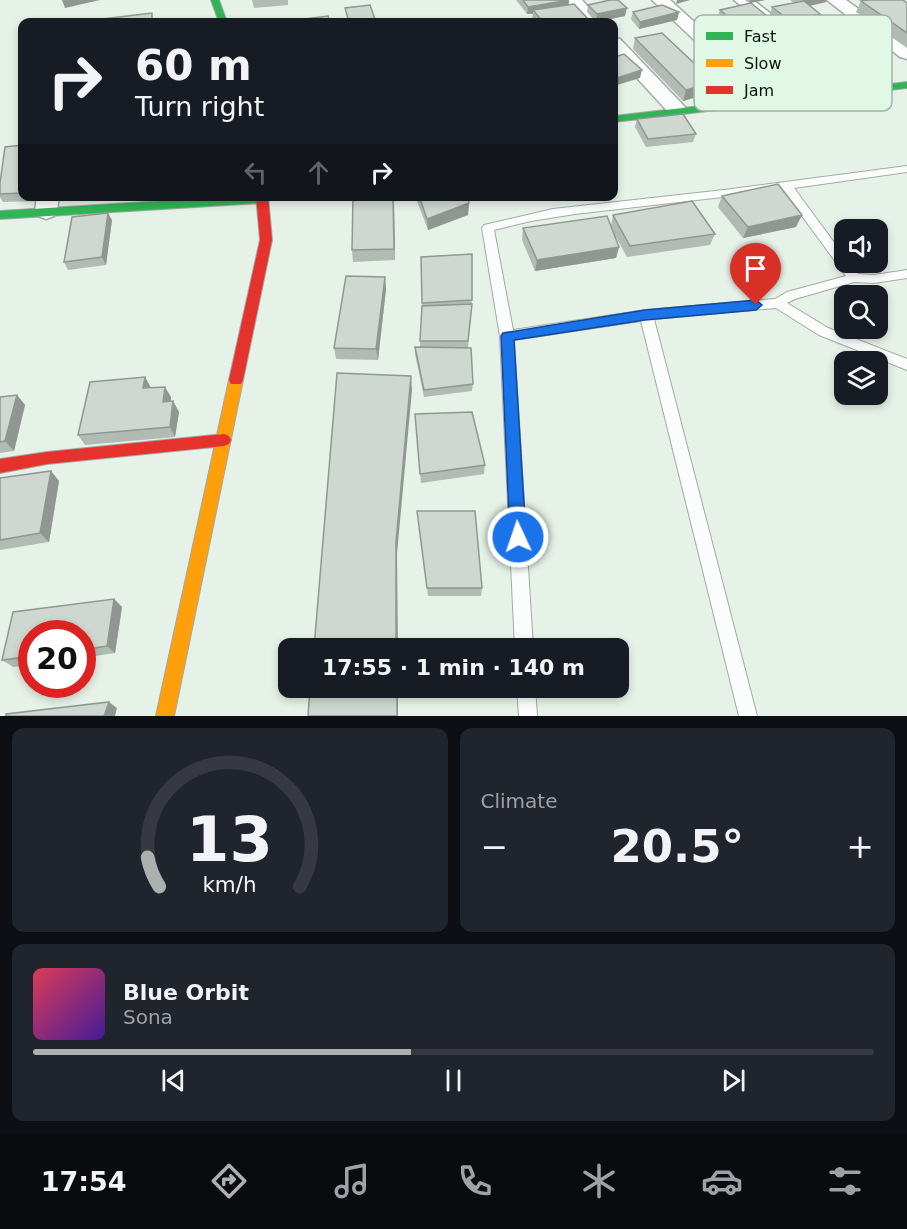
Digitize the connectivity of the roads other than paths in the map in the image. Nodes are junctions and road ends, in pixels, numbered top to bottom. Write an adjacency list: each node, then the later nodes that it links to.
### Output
1 (215, 0): 8 (street)
2 (572, 0): 9 (street)
3 (660, 0): 10 (street)
4 (742, 0): 6 (street)
5 (835, 0): 7 (street)
6 (761, 15)
7 (855, 15)
8 (222, 18)
9 (589, 18)
10 (694, 31)
11 (892, 42): 13 (street)
12 (618, 47): 17 (street)
13 (907, 53)
14 (907, 85): 15 (street)
15 (892, 86)
16 (694, 108): 17 (street)
17 (677, 110): 18 (street)
18 (618, 118)
19 (907, 169): 20 (lane)
20 (788, 187): 26 (lane); 29 (lane)
21 (140, 201): 23 (street)
22 (265, 201): 31 (street)
23 (47, 204): 24 (street)
24 (0, 216)
25 (907, 274): 26 (lane)
26 (854, 278): 27 (lane)
27 (778, 303): 28 (lane); 30 (lane)
28 (645, 315): 29 (lane); 37 (lane)
29 (507, 336): 33 (lane)
30 (907, 365)
31 (224, 440): 32 (street); 35 (street)
32 (0, 466)
33 (523, 638)
34 (527, 698): 36 (lane)
35 (165, 716)
36 (528, 716)
37 (748, 716)

